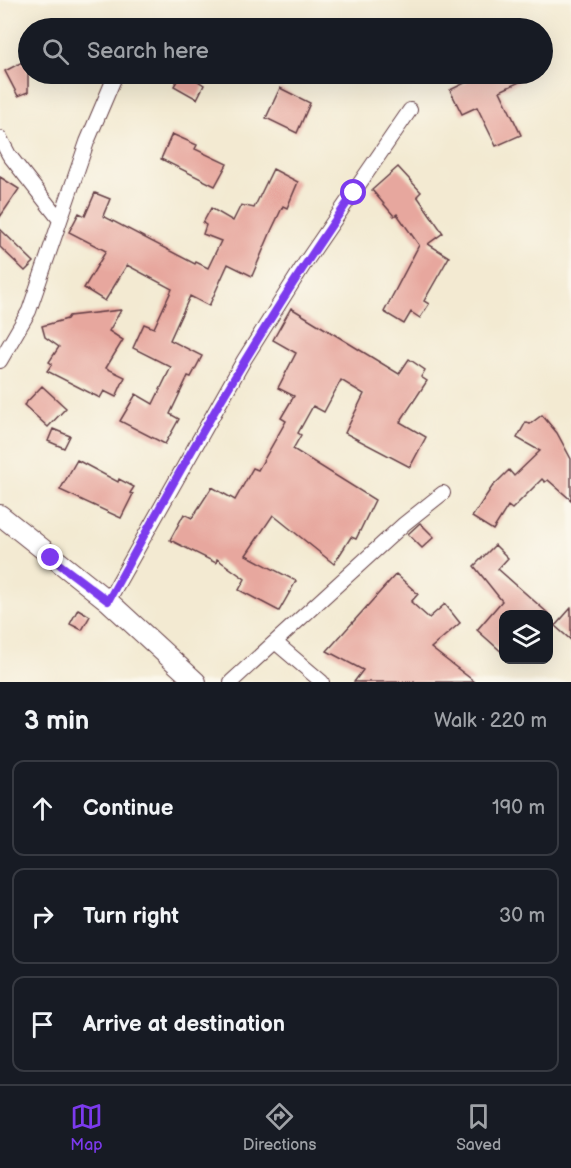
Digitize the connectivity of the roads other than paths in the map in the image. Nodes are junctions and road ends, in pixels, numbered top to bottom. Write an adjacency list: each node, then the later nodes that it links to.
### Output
1 (112, 84): 4 (street)
2 (410, 110): 8 (street)
3 (0, 138): 4 (street)
4 (60, 220): 5 (street)
5 (0, 361)
6 (442, 493): 9 (street)
7 (0, 514): 8 (street)
8 (108, 601): 10 (street)
9 (275, 642): 11 (street); 12 (street)
10 (196, 682)
11 (231, 682)
12 (322, 682)

